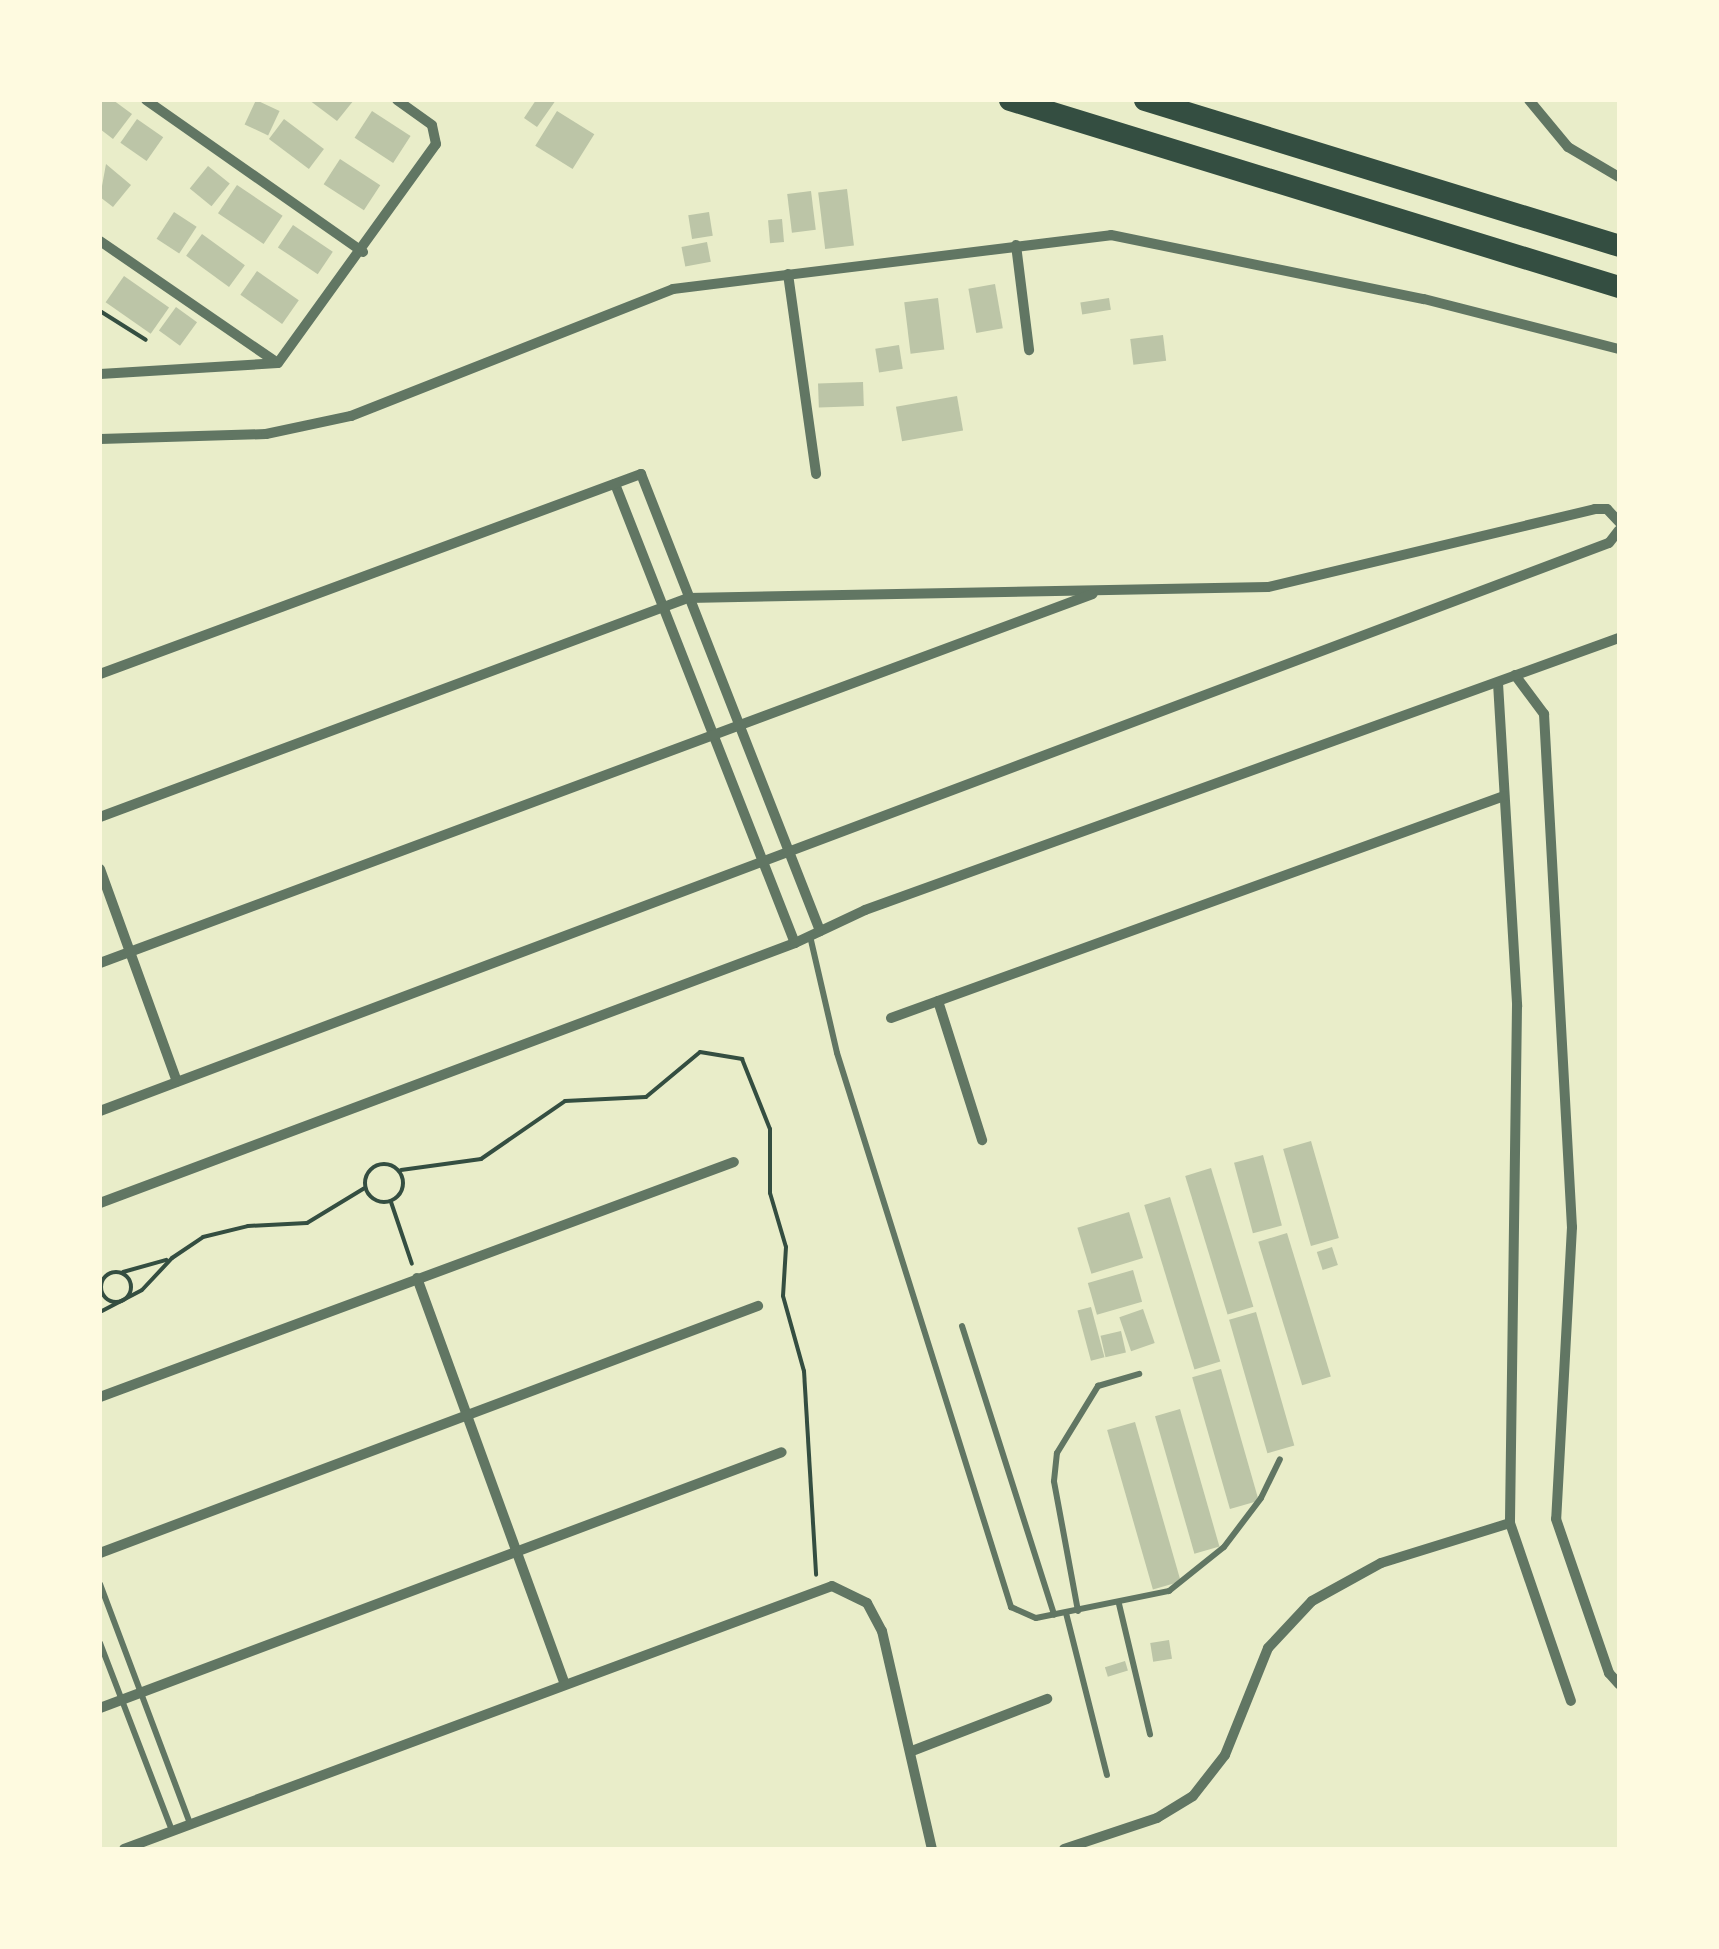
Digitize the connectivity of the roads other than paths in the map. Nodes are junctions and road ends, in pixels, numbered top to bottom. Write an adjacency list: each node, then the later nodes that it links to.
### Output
1 (146, 100): 10 (street)
2 (396, 100): 10 (street)
3 (1010, 100): 12 (highway)
4 (1145, 100): 9 (highway)
5 (1529, 100): 6 (street)
6 (1619, 177)
7 (100, 241): 15 (street)
8 (1016, 245): 11 (street); 13 (street); 14 (street)
9 (1619, 246)
10 (362, 252): 15 (street)
11 (788, 274): 17 (street); 18 (street)
12 (1619, 287)
13 (1619, 349)
14 (1029, 350)
15 (278, 363): 16 (street)
16 (100, 374)
17 (100, 439)
18 (816, 474)
19 (615, 484): 23 (street); 24 (street); 26 (street)
20 (1619, 522): 22 (street)
21 (1619, 530): 33 (street)
22 (1102, 591): 23 (street); 29 (street)
23 (688, 598): 24 (street); 29 (street)
24 (664, 606): 30 (street); 32 (street)
25 (1619, 638): 27 (street)
26 (100, 674)
27 (1515, 675): 28 (street); 65 (street)
28 (1498, 683): 31 (street); 36 (street)
29 (738, 724): 30 (street); 33 (street)
30 (713, 732): 34 (street); 38 (street)
31 (1504, 796): 40 (street); 55 (street)
32 (100, 817)
33 (786, 850): 34 (street); 36 (street)
34 (762, 858): 37 (street); 42 (street)
35 (100, 869): 38 (street)
36 (815, 934): 37 (street); 62 (lane)
37 (795, 942): 46 (street)
38 (130, 952): 39 (street); 42 (street)
39 (100, 964)
40 (938, 1002): 41 (street); 44 (street)
41 (891, 1018)
42 (177, 1082): 43 (street)
43 (100, 1111)
44 (982, 1140)
45 (734, 1162): 47 (street)
46 (100, 1203)
47 (417, 1278): 51 (street); 52 (street)
48 (758, 1306): 52 (street)
49 (962, 1326): 62 (lane)
50 (1139, 1374): 60 (lane)
51 (100, 1397)
52 (466, 1417): 56 (street); 57 (street)
53 (782, 1452): 56 (street)
54 (1280, 1459): 59 (lane)
55 (1510, 1523): 69 (street); 78 (street)
56 (517, 1551): 64 (street); 66 (street)
57 (100, 1552)
58 (100, 1584): 66 (lane)
59 (1119, 1604): 60 (lane); 71 (lane)
60 (1078, 1610): 61 (lane)
61 (1066, 1612): 62 (lane); 73 (lane)
62 (1054, 1615)
63 (100, 1643): 67 (lane)
64 (564, 1682): 72 (street); 74 (street)
65 (1619, 1684)
66 (140, 1692): 67 (street); 74 (lane)
67 (121, 1700): 70 (street); 75 (lane)
68 (1046, 1700): 72 (street)
69 (1572, 1702)
70 (100, 1708)
71 (1150, 1734)
72 (912, 1751): 77 (street)
73 (1108, 1775)
74 (190, 1824): 75 (street)
75 (172, 1831): 76 (street)
76 (124, 1849)
77 (932, 1849)
78 (1064, 1849)

